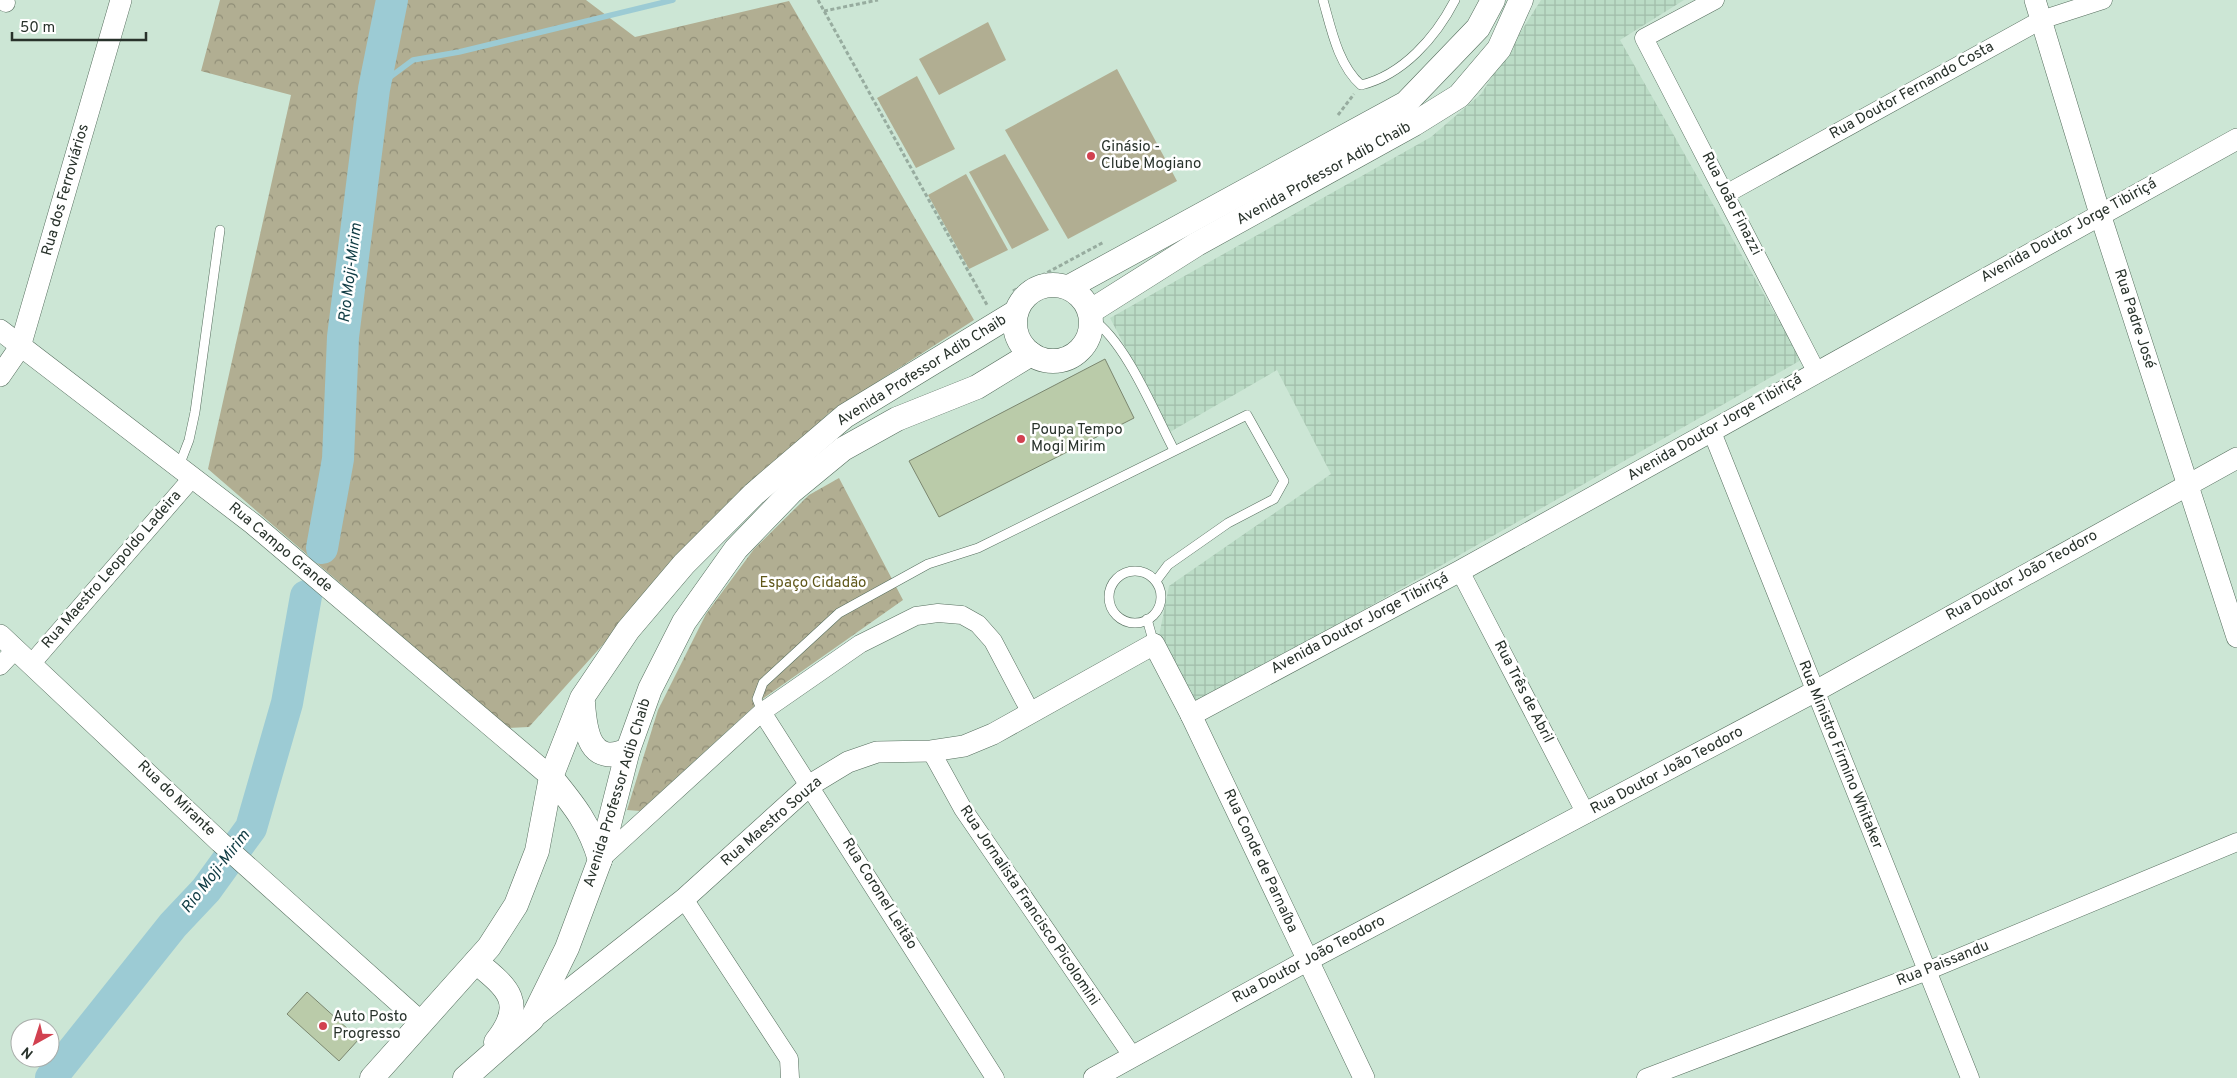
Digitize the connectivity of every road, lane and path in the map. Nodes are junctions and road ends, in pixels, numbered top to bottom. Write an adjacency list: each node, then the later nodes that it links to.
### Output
1 (121, 0): 24 (street, Rua dos Ferroviários)
2 (818, 0): 10 (path)
3 (878, 0): 10 (path)
4 (1322, 0): 12 (lane)
5 (1455, 0): 12 (lane)
6 (1493, 0): 19 (main road, Avenida Professor Adib Chaib)
7 (1521, 0): 22 (main road, Avenida Professor Adib Chaib)
8 (1715, 0): 15 (street, Rua João Finazzi)
9 (2103, 0): 11 (street, Rua Doutor Fernando Costa)
10 (824, 10): 20 (path)
11 (2038, 10): 15 (street, Rua Doutor Fernando Costa); 16 (street, Rua Padre José)
12 (1361, 85): 13 (path)
13 (1337, 117)
14 (2237, 139): 16 (street, Avenida Doutor Jorge Tibiriçá)
15 (1726, 194): 26 (street, Rua João Finazzi)
16 (2100, 214): 26 (street, Avenida Doutor Jorge Tibiriçá); 32 (street, Rua Padre José)
17 (220, 230): 31 (lane)
18 (1109, 240): 21 (path)
19 (1069, 287): 21 (main road); 22 (main road)
20 (995, 301)
21 (1014, 302): 25 (main road); 43 (main road, Avenida Professor Adib Chaib)
22 (1091, 315): 25 (main road); 29 (lane)
23 (0, 330): 24 (street, Rua Campo Grande)
24 (20, 347): 27 (street, Rua dos Ferroviários); 31 (street, Rua Campo Grande)
25 (1031, 354): 47 (main road, Avenida Professor Adib Chaib)
26 (1816, 371): 28 (street, Avenida Doutor Jorge Tibiriçá)
27 (0, 376)
28 (1712, 432): 33 (street, Avenida Doutor Jorge Tibiriçá); 42 (street, Rua Ministro Firmino Whitaker)
29 (1174, 450): 34 (lane); 44 (lane)
30 (2237, 458): 32 (street, Rua Doutor João Teodoro)
31 (186, 472): 40 (street, Rua Maestro Leopoldo Ladeira); 49 (street, Rua Campo Grande)
32 (2187, 485): 37 (street, Rua Padre José); 42 (street, Rua Doutor João Teodoro)
33 (1460, 571): 46 (street, Avenida Doutor Jorge Tibiriçá); 51 (street, Rua Três de Abril)
34 (1156, 581): 35 (lane); 35 (lane)
35 (1147, 619): 38 (lane)
36 (0, 635): 39 (street, Rua do Mirante)
37 (2237, 637)
38 (1154, 644): 45 (street, Rua Maestro Souza); 46 (street, Rua Conde de Parnaíba)
39 (16, 649): 40 (street, Rua do Mirante); 41 (street)
40 (32, 663): 59 (street, Rua do Mirante)
41 (0, 666)
42 (1814, 692): 51 (street, Rua Doutor João Teodoro); 57 (street, Rua Ministro Firmino Whitaker)
43 (582, 698): 47 (main road); 49 (main road, Avenida Professor Adib Chaib)
44 (762, 712): 45 (street); 50 (street, Rua Coronel Leitão); 53 (street)
45 (1032, 713): 48 (street, Rua Maestro Souza)
46 (1191, 715): 55 (street, Rua Conde de Parnaíba)
47 (628, 750): 53 (main road, Avenida Professor Adib Chaib)
48 (931, 751): 50 (street, Rua Maestro Souza); 60 (street, Rua Jornalista Francisco Picolomini)
49 (551, 777): 53 (main road); 56 (main road, Avenida Professor Adib Chaib)
50 (810, 785): 54 (street, Rua Maestro Souza); 65 (street, Rua Coronel Leitão)
51 (1586, 814): 55 (street, Rua Doutor João Teodoro)
52 (2237, 842): 57 (street, Rua Paissandu)
53 (600, 860): 58 (main road, Avenida Professor Adib Chaib)
54 (684, 899): 58 (street, Rua Maestro Souza); 64 (street)
55 (1308, 960): 60 (street, Rua Doutor João Teodoro); 67 (street, Rua Conde de Parnaíba)
56 (476, 962): 59 (main road, Avenida Professor Adib Chaib); 61 (main road)
57 (1927, 971): 68 (street, Rua Paissandu); 69 (street, Rua Ministro Firmino Whitaker)
58 (532, 1019): 61 (main road, Avenida Professor Adib Chaib)
59 (421, 1022): 62 (main road, Avenida Professor Adib Chaib); 63 (main road)
60 (1133, 1057): 66 (street, Rua Doutor João Teodoro)
61 (469, 1077)
62 (372, 1078)
63 (388, 1078)
64 (790, 1078)
65 (995, 1078)
66 (1094, 1078)
67 (1364, 1078)
68 (1646, 1078)
69 (1970, 1078)

